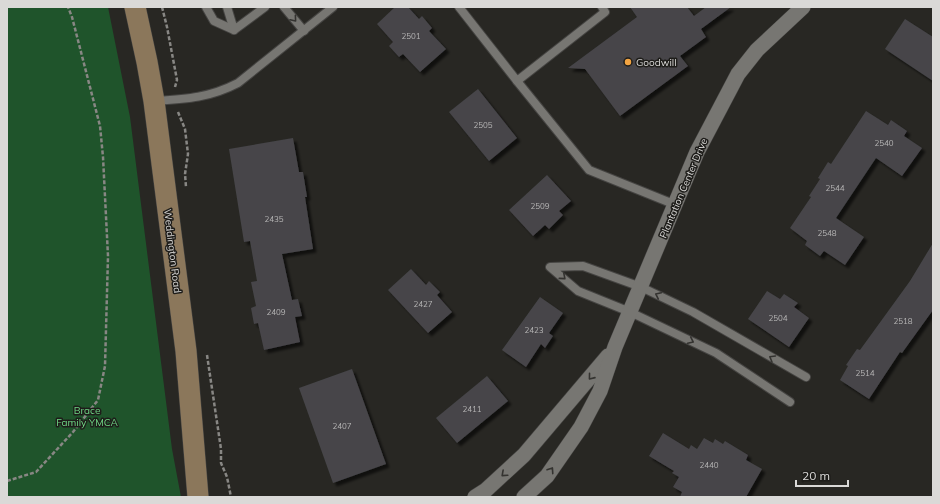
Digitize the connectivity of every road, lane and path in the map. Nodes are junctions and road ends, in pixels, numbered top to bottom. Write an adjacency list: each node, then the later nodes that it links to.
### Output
1 (68, 7): 24 (path)
2 (136, 7): 15 (main road, Weddington Road)
3 (162, 7): 15 (path)
4 (206, 7): 12 (lane)
5 (227, 7): 12 (lane)
6 (265, 7): 12 (lane)
7 (284, 7): 13 (lane, one-way to 13)
8 (333, 7): 13 (lane)
9 (459, 7): 14 (lane)
10 (602, 7): 14 (lane)
11 (803, 7): 17 (street, Plantation Center Drive)
12 (234, 30)
13 (304, 31): 15 (lane)
14 (517, 80): 17 (lane)
15 (163, 101): 16 (path); 25 (main road, Weddington Road)
16 (186, 190)
17 (676, 205): 18 (street, Plantation Center Drive)
18 (641, 287): 19 (street, Plantation Center Drive); 19 (lane, one-way to 19); 22 (lane, one-way to 18)
19 (630, 312): 20 (street, Plantation Center Drive); 23 (lane, one-way to 23)
20 (615, 347): 27 (street, Plantation Center Drive, one-way to 27); 28 (street, Plantation Center Drive, one-way to 20)
21 (206, 348): 26 (path)
22 (806, 378)
23 (790, 402)
24 (7, 481)
25 (198, 497)
26 (231, 497)
27 (475, 497)
28 (524, 497)

